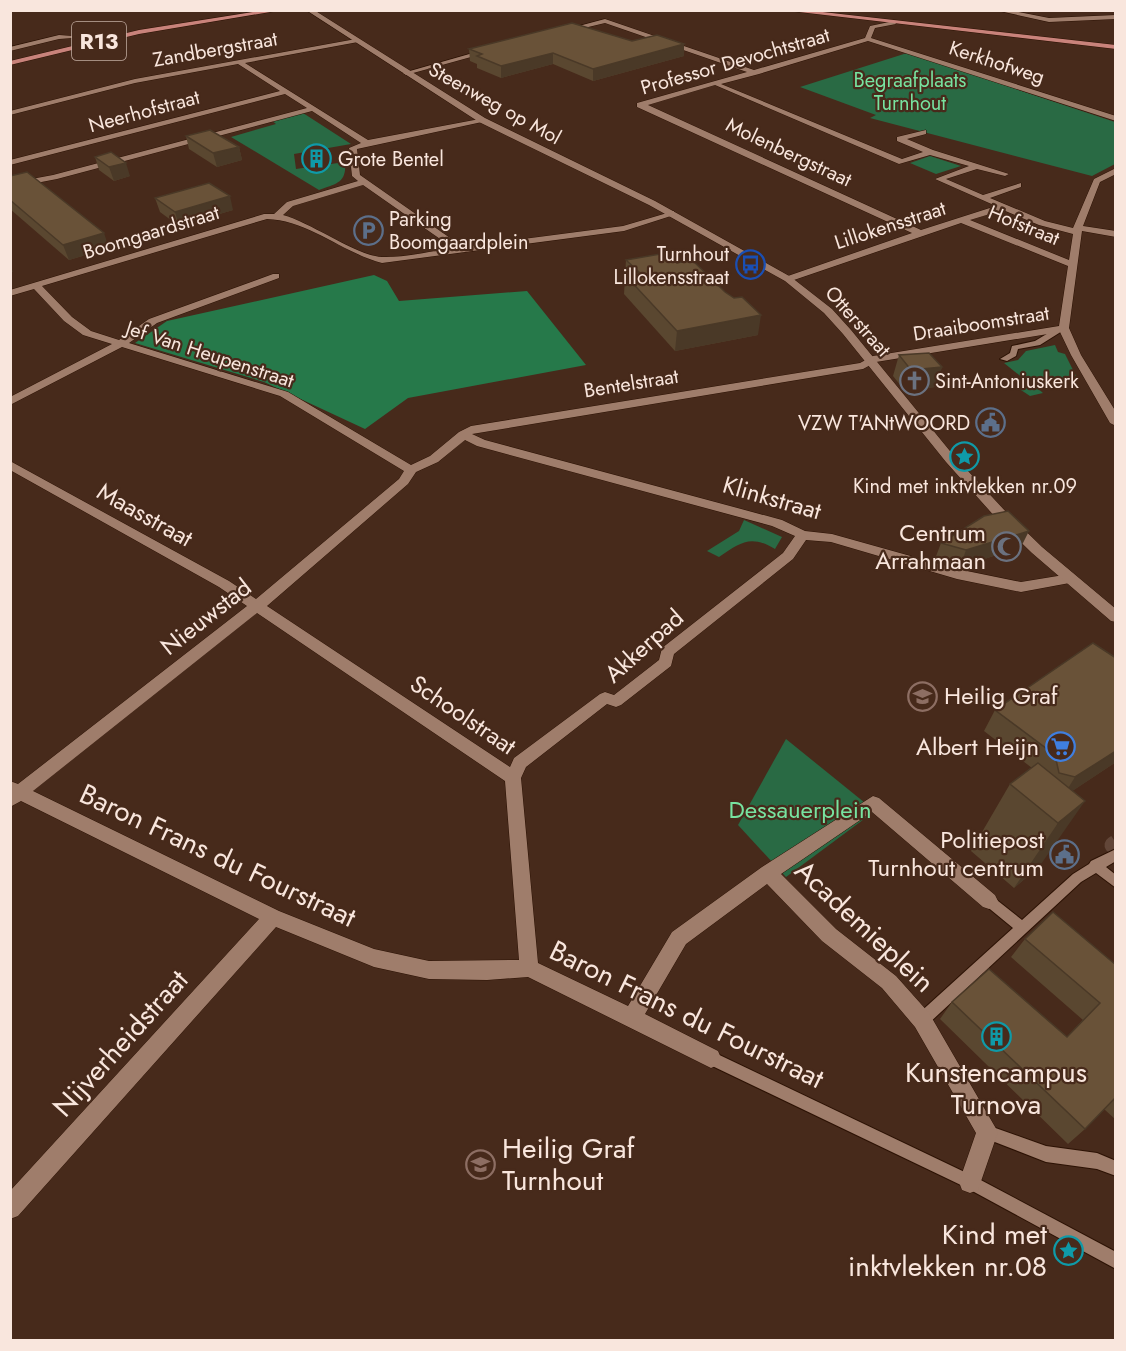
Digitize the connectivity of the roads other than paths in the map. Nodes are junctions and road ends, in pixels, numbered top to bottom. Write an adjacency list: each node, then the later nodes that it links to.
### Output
1 (235, 10): 12 (main road, R13)
2 (279, 10): 21 (main road, R13)
3 (309, 10): 14 (street, Steenweg op Mol)
4 (785, 10): 8 (main road)
5 (837, 10): 15 (main road)
6 (998, 10): 7 (street)
7 (1116, 17)
8 (861, 19): 9 (main road); 10 (street, Professor Devochtstraat)
9 (894, 22): 10 (street); 16 (main road)
10 (872, 27): 13 (street)
11 (559, 33): 23 (street)
12 (83, 37): 17 (street); 19 (main road, R13)
13 (868, 39): 23 (street, Professor Devochtstraat); 29 (street, Kerkhofweg)
14 (356, 41): 20 (street, Zandbergstraat); 22 (street, Steenweg op Mol)
15 (1116, 41)
16 (1116, 47)
17 (10, 49)
18 (499, 49): 22 (street)
19 (10, 56)
20 (237, 61): 25 (street); 28 (street, Zandbergstraat)
21 (10, 63)
22 (406, 73): 30 (street, Steenweg op Mol)
23 (757, 73): 24 (street, Professor Devochtstraat)
24 (718, 84): 26 (street, Professor Devochtstraat); 33 (street)
25 (286, 92): 27 (street); 34 (street, Neerhofstraat)
26 (638, 106): 47 (street, Molenbergstraat)
27 (313, 109): 32 (street); 40 (street)
28 (10, 113)
29 (1116, 119)
30 (482, 120): 32 (street); 43 (street, Steenweg op Mol)
31 (923, 132): 33 (street)
32 (367, 143): 38 (street)
33 (930, 152): 35 (street)
34 (10, 163)
35 (977, 166): 37 (street); 41 (street)
36 (1116, 170): 46 (street)
37 (1005, 174)
38 (364, 182): 44 (street, Boomgaardstraat); 49 (street)
39 (1018, 185): 41 (street)
40 (10, 186)
41 (984, 199): 42 (street)
42 (1003, 207): 45 (street, Lillokensstraat); 46 (street)
43 (671, 213): 49 (street); 52 (street, Otterstraat)
44 (277, 215): 49 (street); 53 (street, Boomgaardstraat)
45 (962, 220): 47 (street, Lillokensstraat); 50 (street, Hofstraat)
46 (1076, 230): 48 (street); 50 (street)
47 (920, 233): 52 (street, Lillokensstraat)
48 (1116, 234)
49 (463, 251)
50 (1072, 264): 55 (street)
51 (276, 276): 56 (street)
52 (789, 279): 58 (street, Otterstraat)
53 (36, 286): 54 (street, Boomgaardstraat); 56 (street, Jef Van Heupenstraat)
54 (10, 293)
55 (1064, 328): 57 (street); 58 (street, Draaiboomstraat); 60 (street)
56 (120, 344): 59 (street); 63 (street, Jef Van Heupenstraat)
57 (1004, 359)
58 (869, 362): 61 (street, Bentelstraat); 65 (street, Otterstraat)
59 (10, 402)
60 (1116, 423)
61 (464, 434): 63 (street, Bentelstraat); 64 (street, Klinkstraat)
62 (10, 465): 66 (street, Maasstraat)
63 (411, 470): 66 (street, Nieuwstad)
64 (803, 535): 65 (street, Klinkstraat); 68 (street, Akkerpad)
65 (1070, 579): 67 (street, Otterstraat)
66 (257, 605): 68 (street, Schoolstraat); 69 (street, Nieuwstad)
67 (1116, 617)
68 (513, 778): 77 (street, Schoolstraat)
69 (14, 793): 75 (street, Baron Frans du Fourstraat)
70 (1116, 854): 71 (street, Academieplein)
71 (1095, 865): 73 (street); 76 (street, Academieplein)
72 (768, 873): 74 (street); 78 (street); 79 (street, Academieplein)
73 (1116, 883)
74 (989, 901): 76 (street)
75 (273, 917): 77 (street, Baron Frans du Fourstraat); 84 (street, Nijverheidstraat)
76 (1035, 920): 79 (street, Academieplein)
77 (529, 968): 78 (street, Baron Frans du Fourstraat)
78 (632, 1018): 80 (street, Baron Frans du Fourstraat)
79 (922, 1020): 81 (street, Academieplein)
80 (711, 1058): 83 (street, Baron Frans du Fourstraat)
81 (987, 1132): 82 (street); 83 (street)
82 (1116, 1169)
83 (973, 1183): 85 (street, Baron Frans du Fourstraat)
84 (10, 1208)
85 (1116, 1262)

